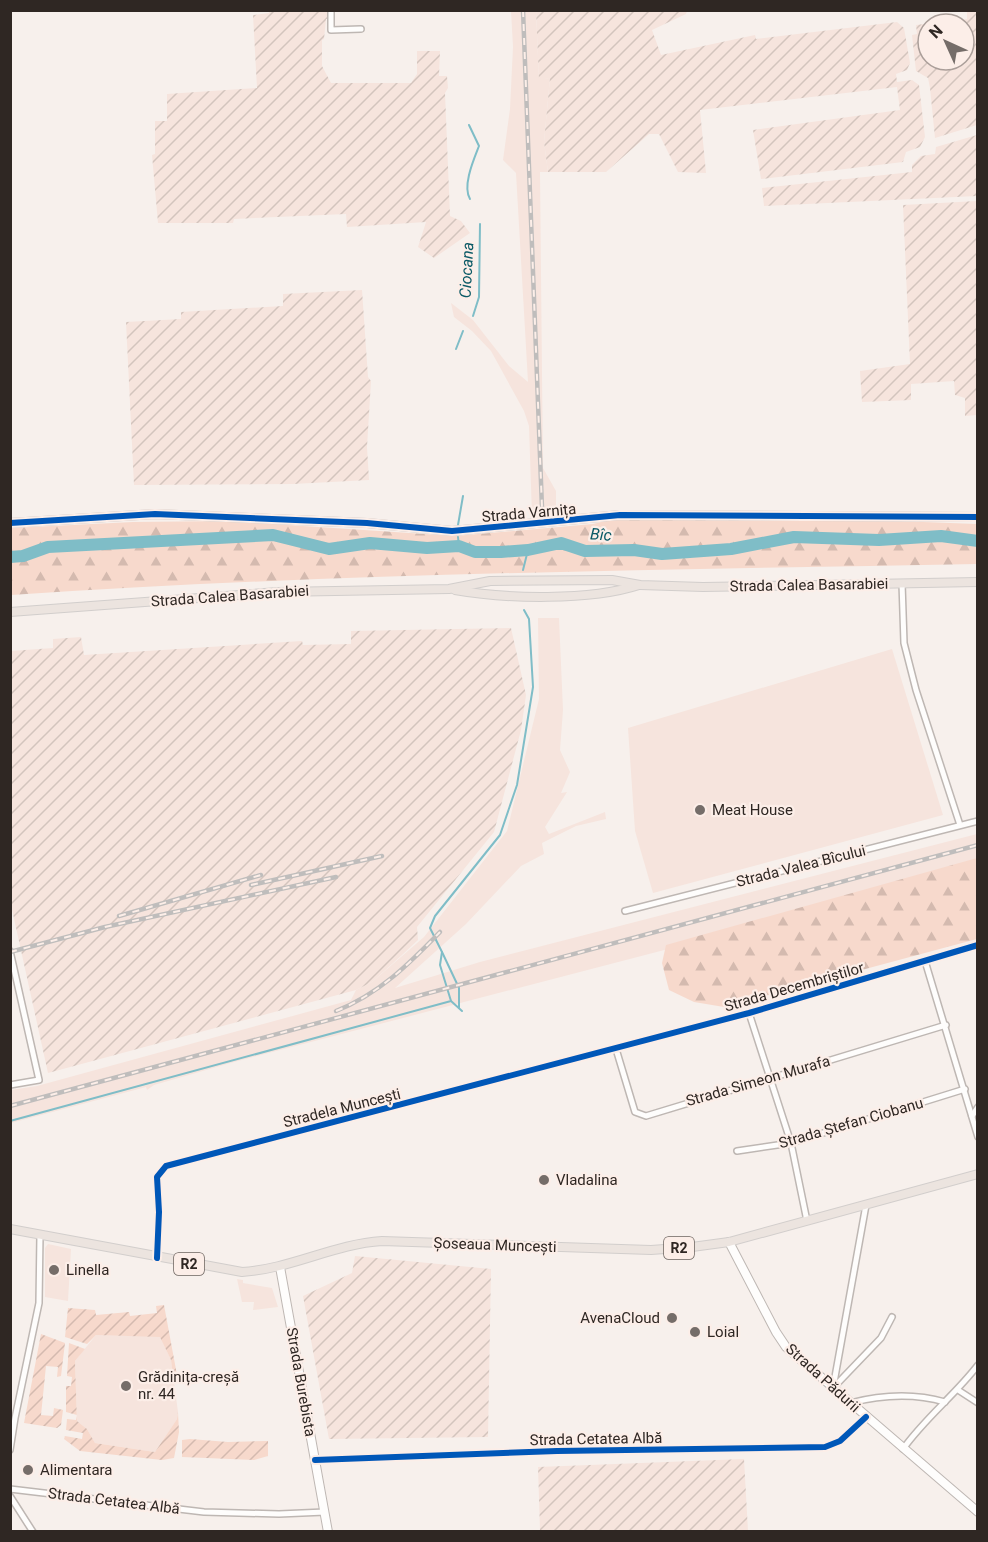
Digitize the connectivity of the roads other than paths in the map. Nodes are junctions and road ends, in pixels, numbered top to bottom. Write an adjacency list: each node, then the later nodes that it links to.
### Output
1 (330, 10): 2 (street)
2 (362, 29)
3 (978, 517): 4 (street, Strada Varnița)
4 (10, 523)
5 (586, 580): 6 (main road, Strada Calea Basarabiei); 9 (main road, Strada Calea Basarabiei); 11 (main road)
6 (490, 581): 10 (main road, Strada Calea Basarabiei); 12 (main road)
7 (978, 582): 8 (main road, Strada Calea Basarabiei)
8 (902, 583): 9 (main road, Strada Calea Basarabiei); 15 (street)
9 (640, 585): 11 (main road, Strada Calea Basarabiei)
10 (449, 589): 12 (main road, Strada Calea Basarabiei); 13 (main road, Strada Calea Basarabiei)
11 (585, 594): 12 (main road, Strada Calea Basarabiei)
12 (490, 596)
13 (10, 612)
14 (978, 821): 15 (street, Strada Valea Bîcului)
15 (960, 825): 16 (street, Strada Valea Bîcului)
16 (625, 911)
17 (978, 945): 19 (street, Strada Decembriștilor)
18 (10, 951): 24 (street)
19 (926, 961): 20 (street, Strada Decembriștilor); 21 (street)
20 (748, 1013): 22 (street, Strada Decembriștilor); 23 (street)
21 (946, 1024): 23 (street, Strada Simeon Murafa); 25 (street)
22 (616, 1049): 23 (street, Strada Simeon Murafa); 37 (street, Stradela Muncești)
23 (768, 1079): 29 (street)
24 (10, 1085)
25 (965, 1089): 27 (street); 29 (street, Strada Ștefan Ciobanu)
26 (978, 1107): 27 (street)
27 (972, 1116): 28 (street)
28 (978, 1137)
29 (790, 1143): 30 (street, Strada Ștefan Ciobanu); 33 (street)
30 (737, 1151)
31 (978, 1174): 32 (main road, Șoseaua Muncești / R2)
32 (866, 1205): 33 (main road, Șoseaua Muncești / R2); 41 (street)
33 (807, 1221): 36 (main road, Șoseaua Muncești / R2)
34 (10, 1229): 35 (main road, Șoseaua Muncești / R2)
35 (39, 1235): 37 (main road, Șoseaua Muncești / R2); 47 (street)
36 (729, 1242): 38 (main road, Șoseaua Muncești / R2); 41 (street, Strada Pădurii)
37 (157, 1258): 38 (main road, Șoseaua Muncești / R2)
38 (280, 1267): 50 (street, Strada Burebista)
39 (892, 1317): 41 (street)
40 (978, 1365): 42 (street)
41 (833, 1388): 44 (street, Strada Pădurii)
42 (958, 1390): 43 (street); 45 (street)
43 (945, 1402): 44 (street); 48 (street)
44 (850, 1403): 46 (street, Strada Pădurii)
45 (978, 1403)
46 (866, 1416): 48 (street, Strada Pădurii); 50 (street, Strada Cetatea Albă)
47 (13, 1417): 49 (street)
48 (903, 1449): 54 (street, Strada Pădurii)
49 (10, 1450)
50 (315, 1460): 53 (street, Strada Burebista)
51 (10, 1489): 53 (street, Strada Cetatea Albă)
52 (10, 1496): 55 (street)
53 (325, 1512): 56 (street, Strada Burebista)
54 (978, 1512)
55 (33, 1532)
56 (328, 1532)

